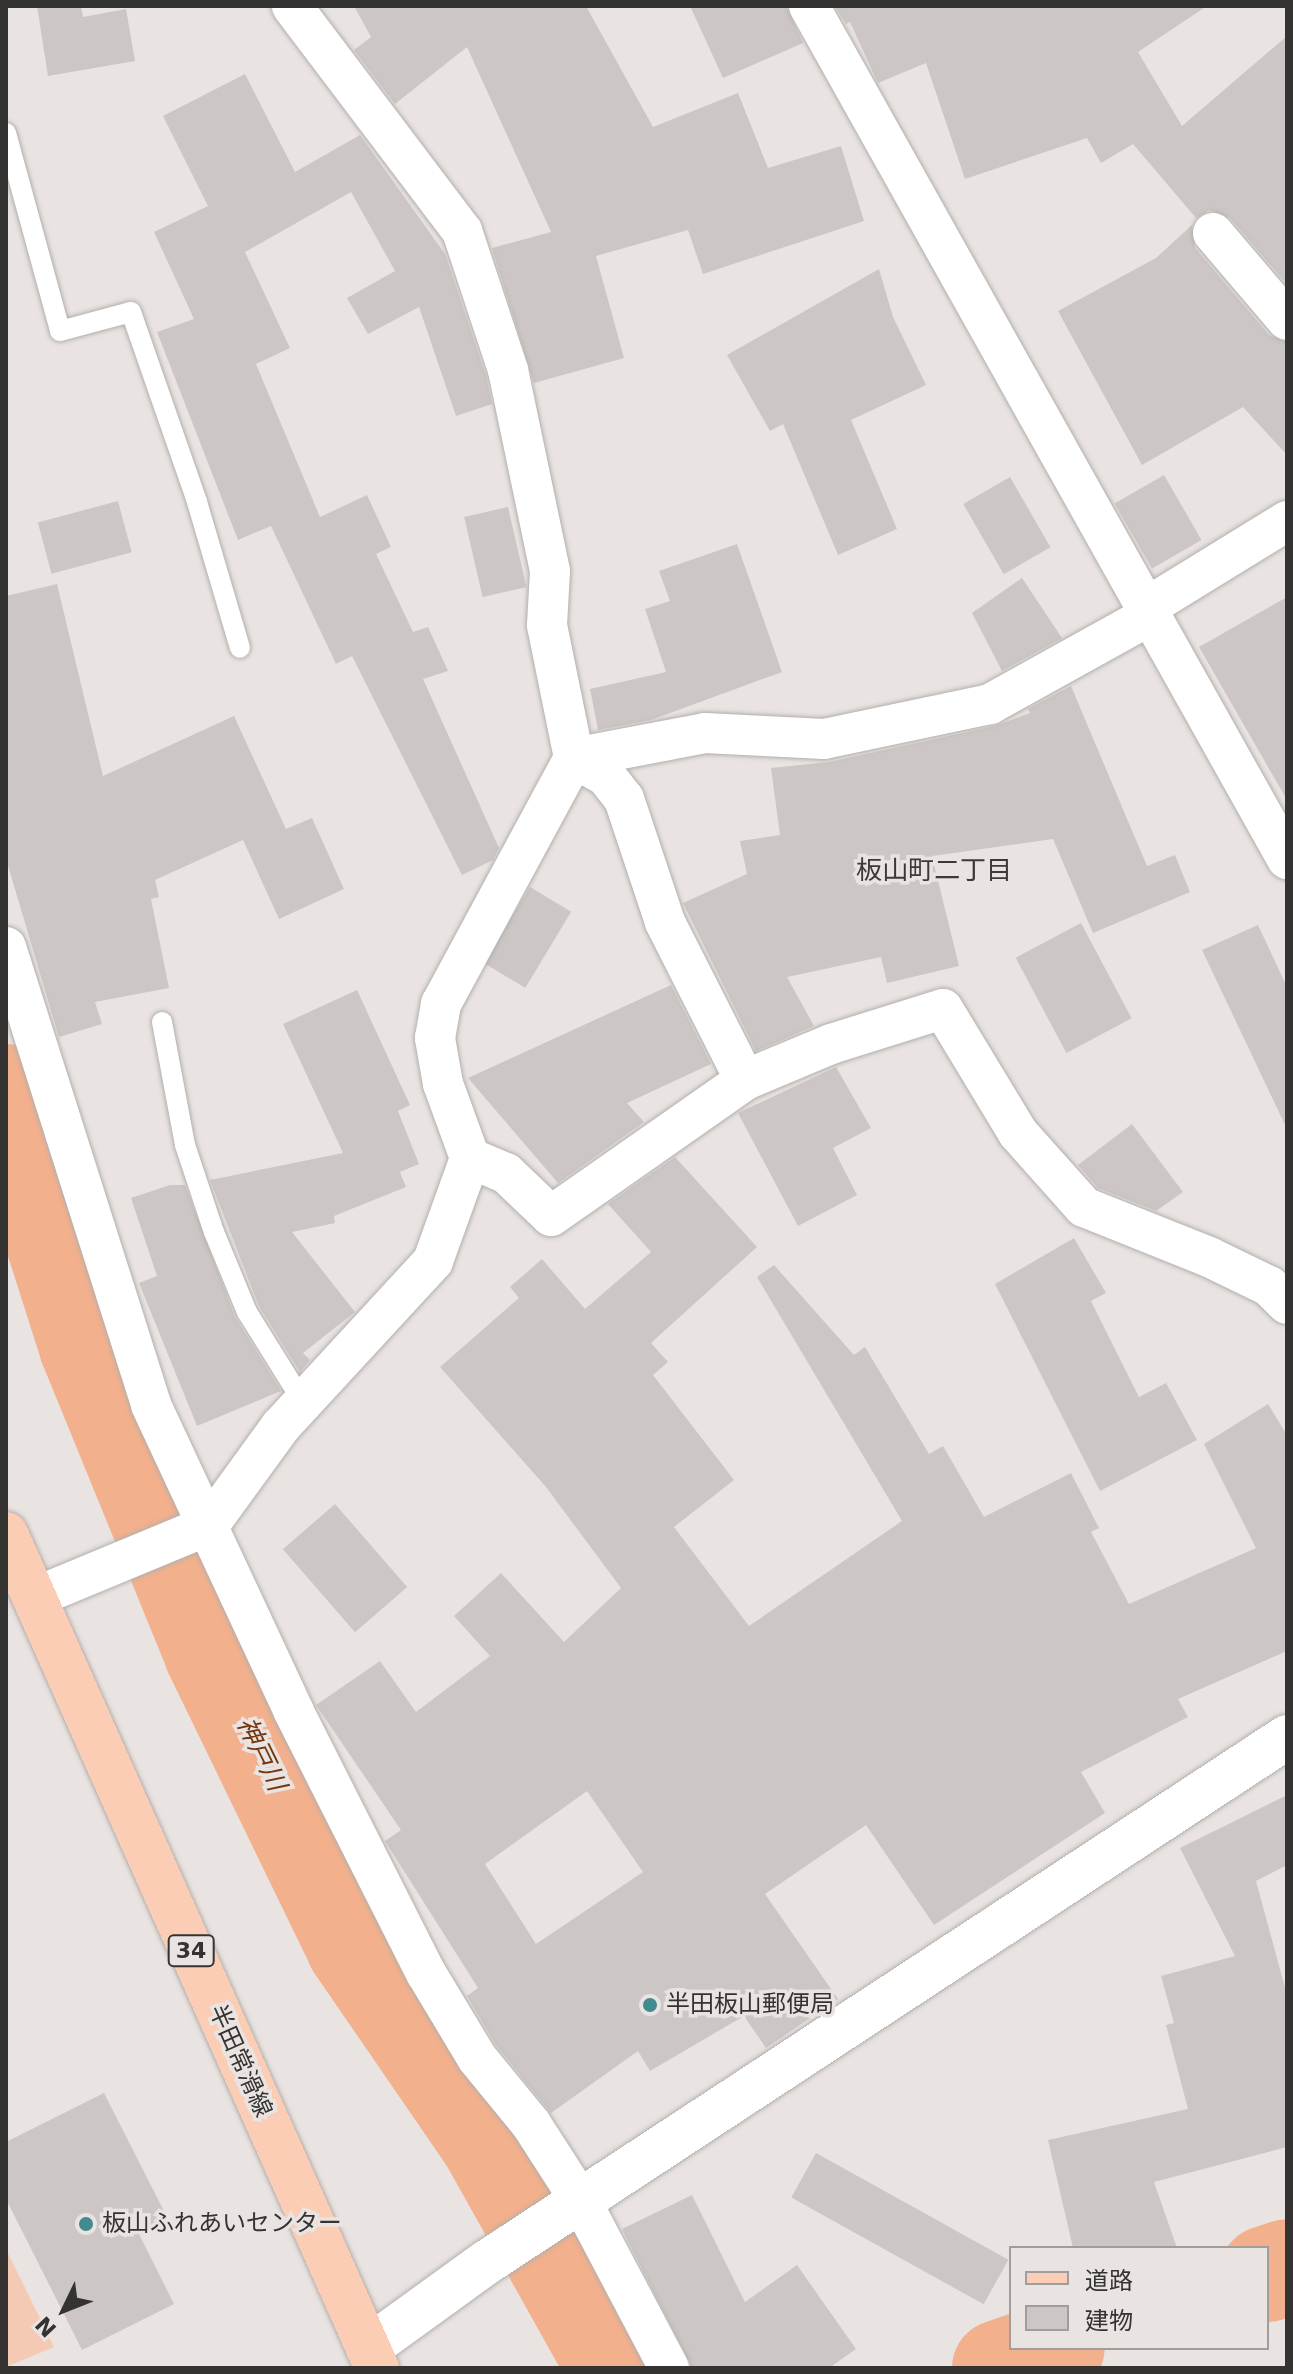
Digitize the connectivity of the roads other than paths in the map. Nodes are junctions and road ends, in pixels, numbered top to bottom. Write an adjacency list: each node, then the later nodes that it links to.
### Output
1 (292, 6): 9 (street)
2 (809, 6): 7 (street)
3 (6, 133): 8 (lane)
4 (1213, 233): 5 (street)
5 (1287, 320)
6 (1287, 521): 7 (street)
7 (1145, 613): 9 (street); 10 (street)
8 (240, 648)
9 (574, 758): 13 (street); 14 (street)
10 (1287, 859)
11 (6, 947): 17 (street)
12 (162, 1022): 16 (lane)
13 (745, 1080): 14 (street); 15 (street)
14 (470, 1158): 16 (street)
15 (1287, 1304)
16 (303, 1402): 17 (street)
17 (203, 1528): 19 (street); 21 (street)
18 (6, 1534): 19 (main road, 半田常滑線 / 34)
19 (23, 1594): 22 (main road, 半田常滑線 / 34)
20 (1287, 1737): 21 (street)
21 (576, 2207): 22 (street); 23 (street)
22 (364, 2361)
23 (669, 2368)

